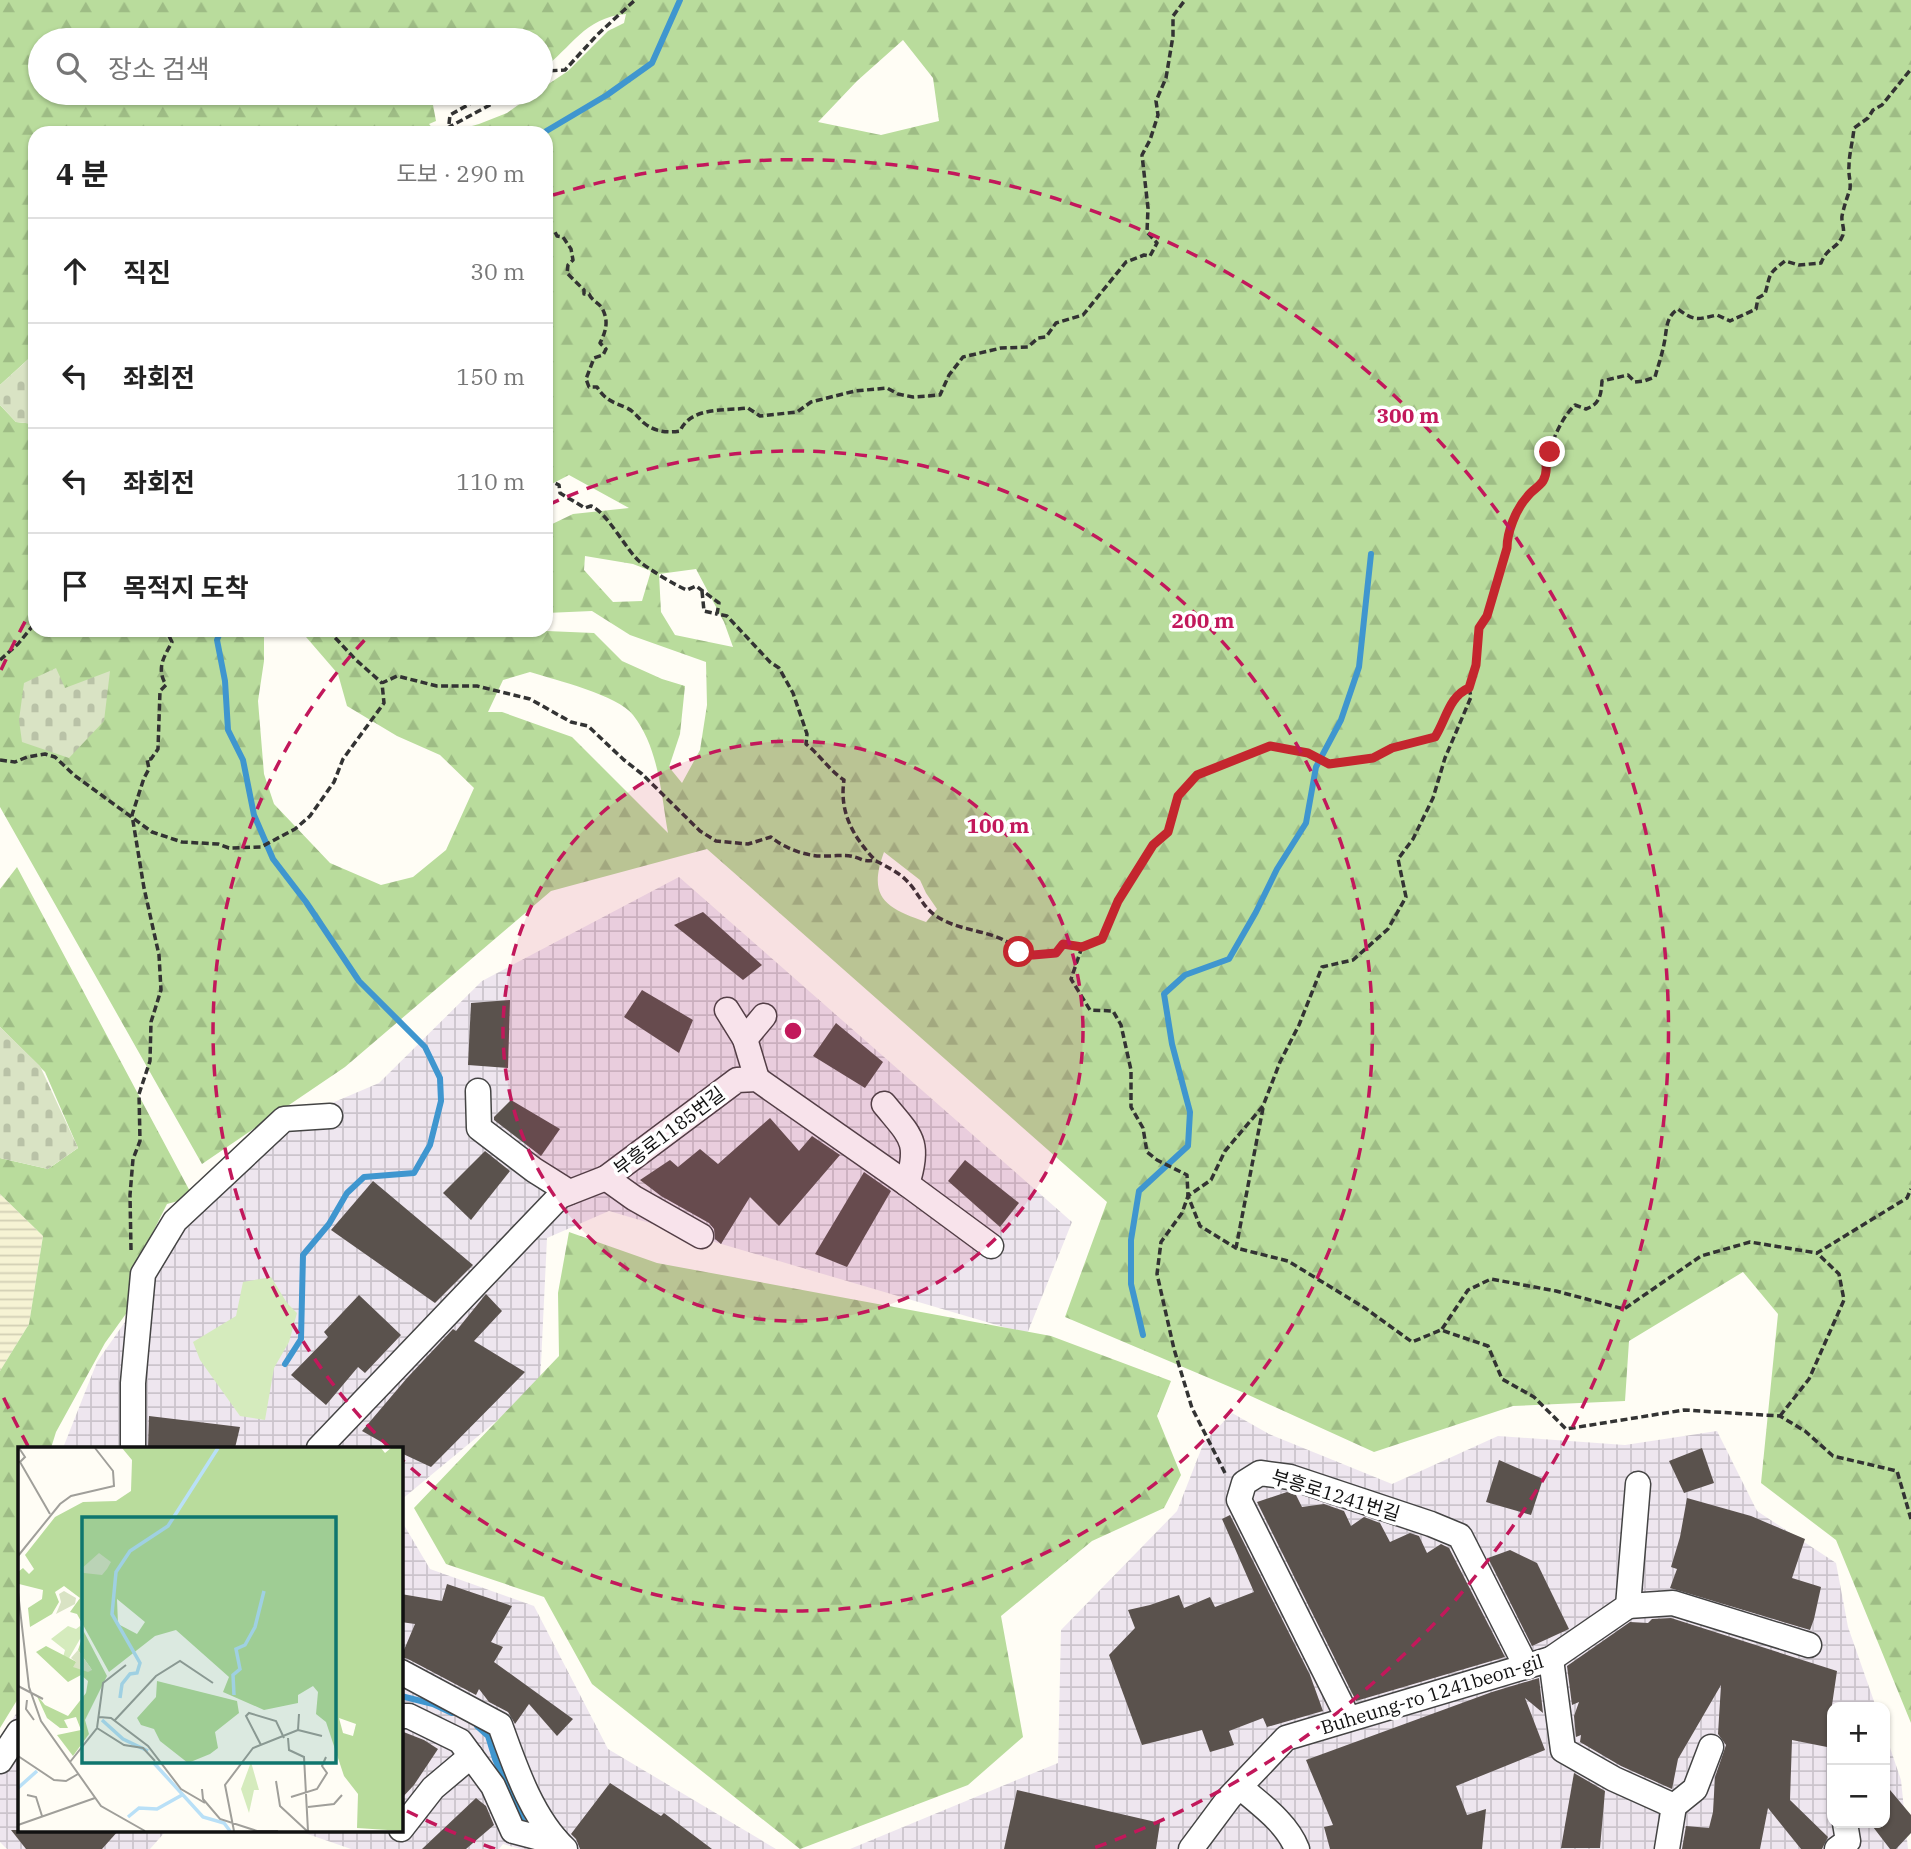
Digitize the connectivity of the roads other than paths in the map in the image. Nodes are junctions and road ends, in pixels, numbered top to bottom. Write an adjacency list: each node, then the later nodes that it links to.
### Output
1 (727, 1010): 3 (lane)
2 (764, 1016): 3 (lane)
3 (745, 1039): 4 (lane)
4 (757, 1079): 8 (lane, 부흥로1185번길); 9 (lane)
5 (478, 1091): 10 (lane)
6 (884, 1104): 9 (lane)
7 (330, 1116): 13 (lane)
8 (606, 1178): 10 (lane, 부흥로1185번길); 11 (lane)
9 (907, 1184): 12 (lane)
10 (569, 1192): 14 (lane, 부흥로1185번길)
11 (701, 1236)
12 (990, 1246)
13 (133, 1447)
14 (320, 1447)
15 (1638, 1484): 16 (lane)
16 (1628, 1606): 17 (lane); 18 (lane, Buheung-ro 1241beon-gil)
17 (1809, 1645)
18 (1551, 1659): 19 (lane, Buheung-ro 1241beon-gil); 28 (lane)
19 (1526, 1666): 22 (lane, Buheung-ro 1241beon-gil); 22 (lane, 부흥로1241번길)
20 (402, 1673): 31 (lane)
21 (402, 1716): 25 (lane)
22 (1348, 1718): 27 (lane, Buheung-ro 1241beon-gil)
23 (18, 1734): 26 (lane)
24 (1711, 1747): 28 (lane)
25 (471, 1756): 29 (lane); 31 (lane)
26 (0, 1761)
27 (1240, 1787): 32 (lane, Buheung-ro 1241beon-gil); 33 (lane)
28 (1674, 1806): 34 (lane)
29 (402, 1827)
30 (1846, 1828): 35 (lane)
31 (554, 1842)
32 (1191, 1849)
33 (1297, 1849)
34 (1667, 1849)
35 (1837, 1849)

